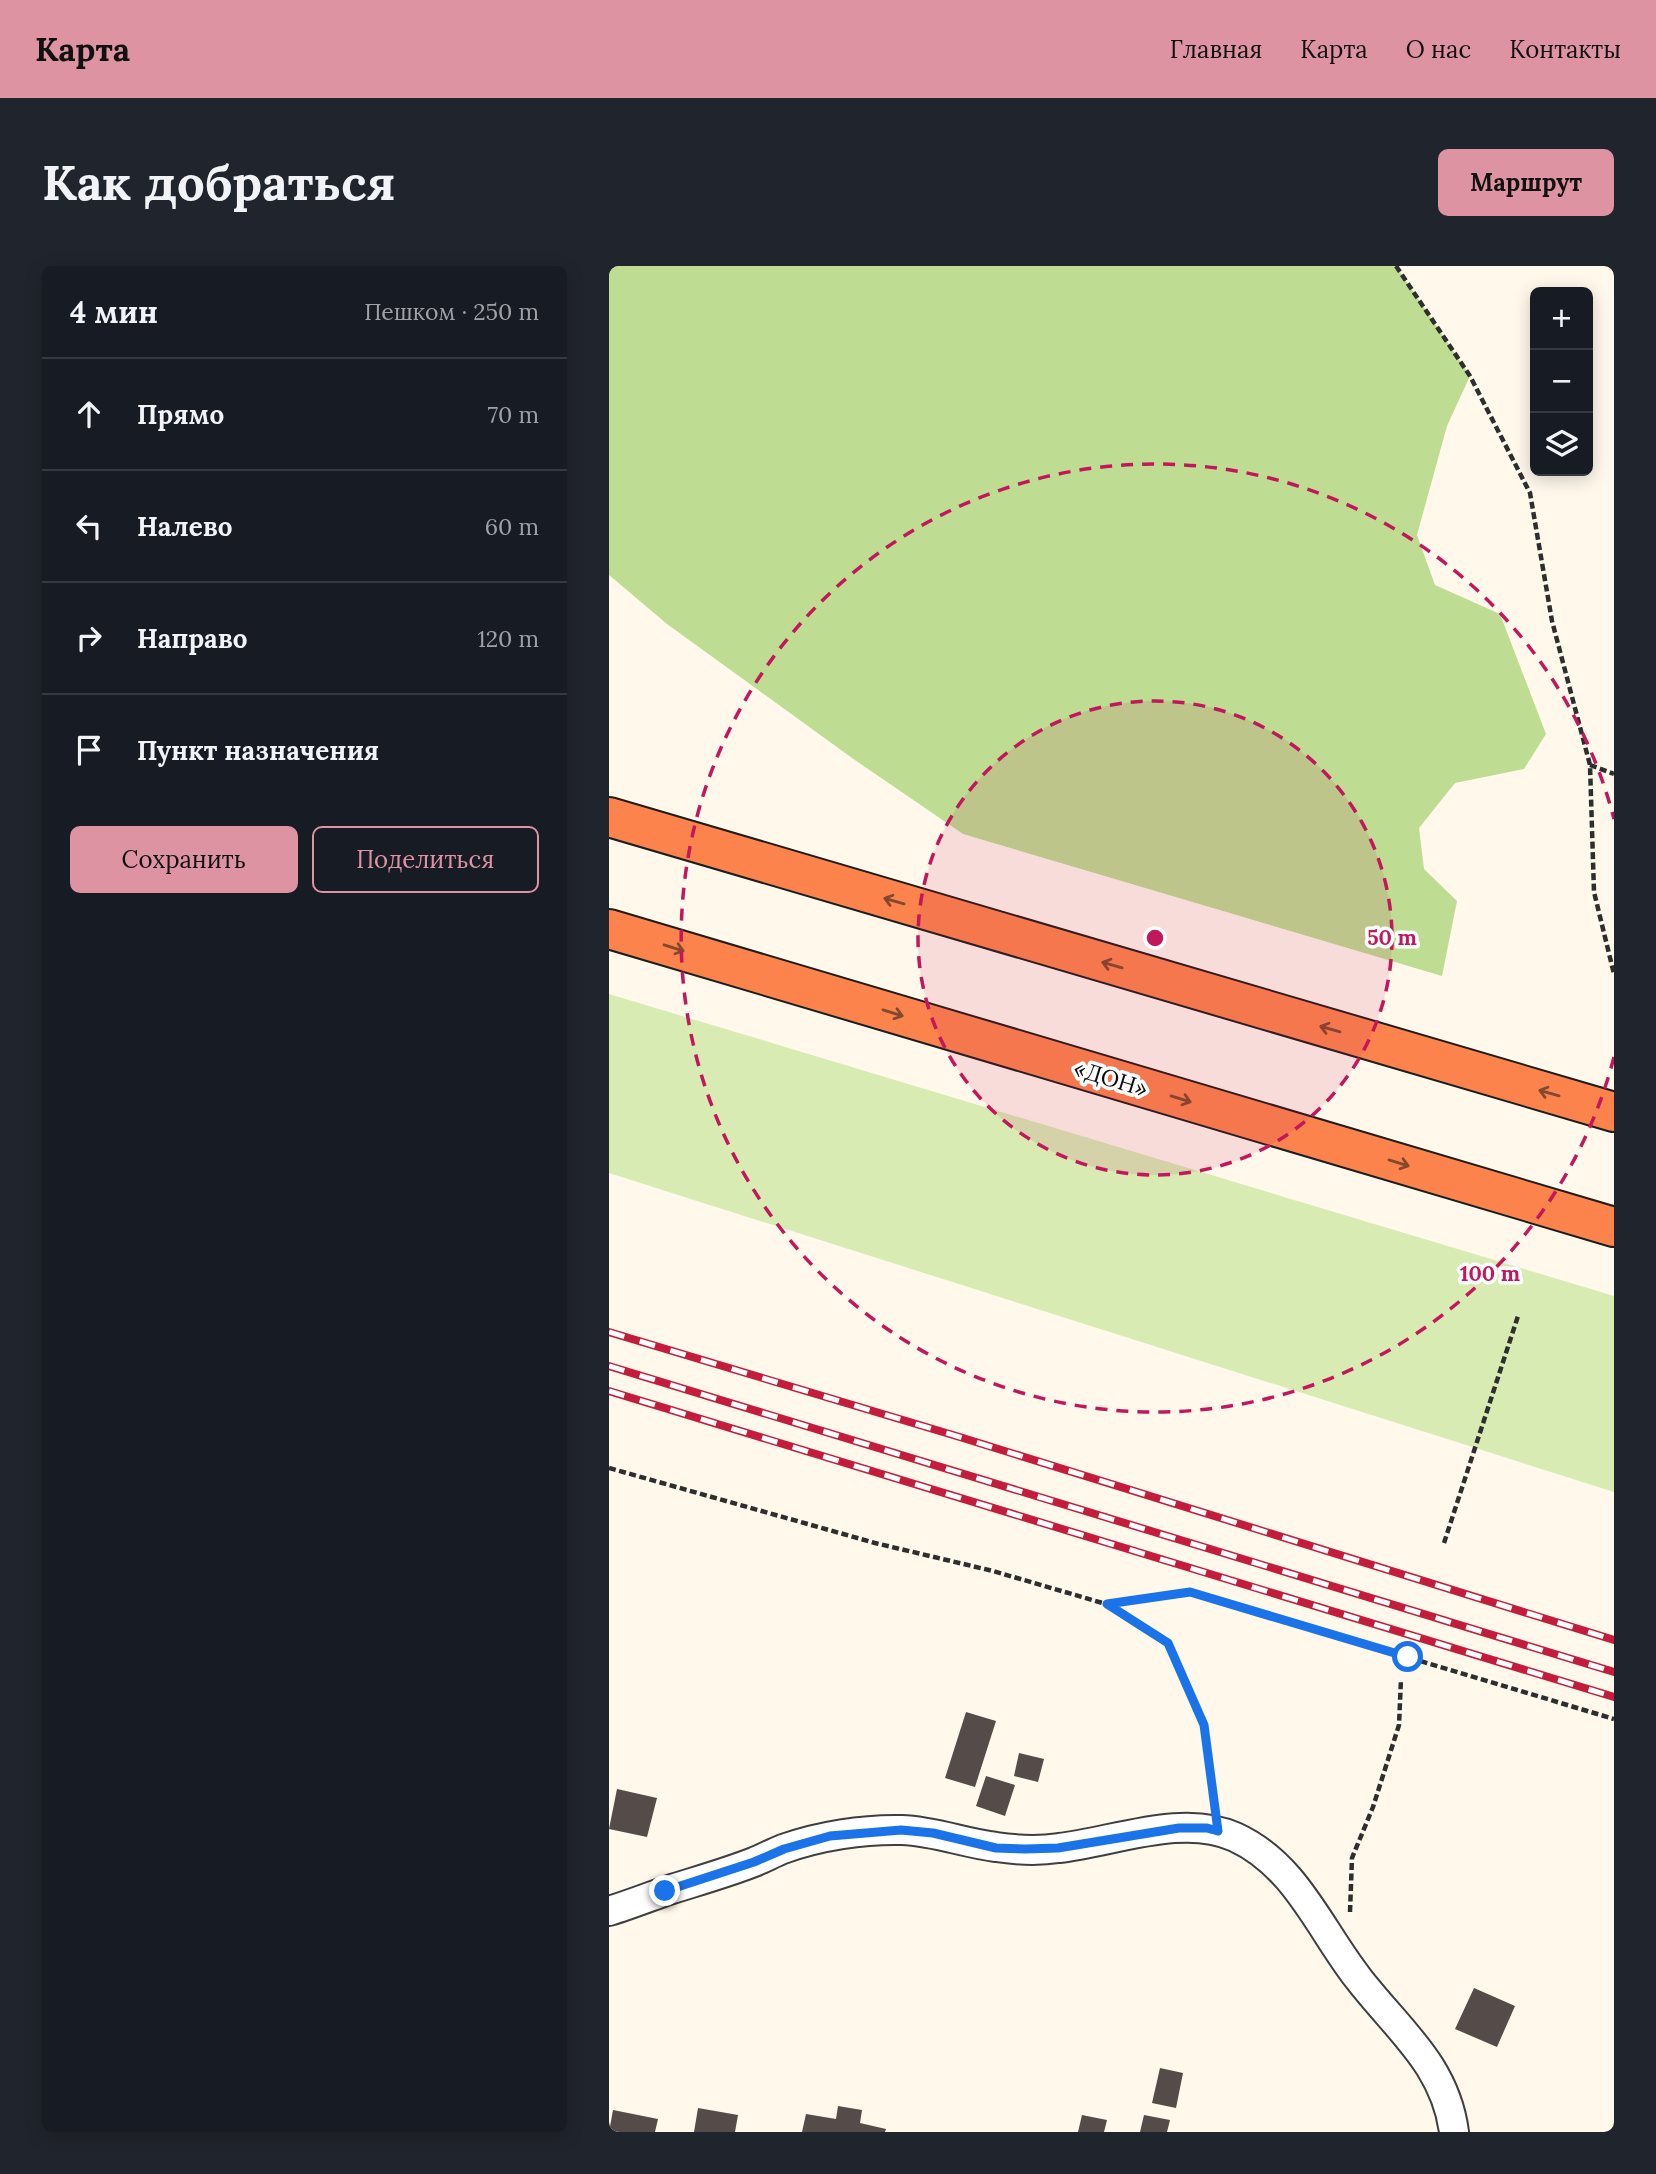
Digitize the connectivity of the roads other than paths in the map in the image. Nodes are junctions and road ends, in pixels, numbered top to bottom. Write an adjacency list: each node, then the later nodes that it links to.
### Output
1 (609, 817): 3 (highway, one-way to 1)
2 (609, 929): 4 (highway, «ДОН», one-way to 4)
3 (1614, 1112)
4 (1614, 1227)
5 (609, 1912): 6 (street)
6 (1454, 2132)

